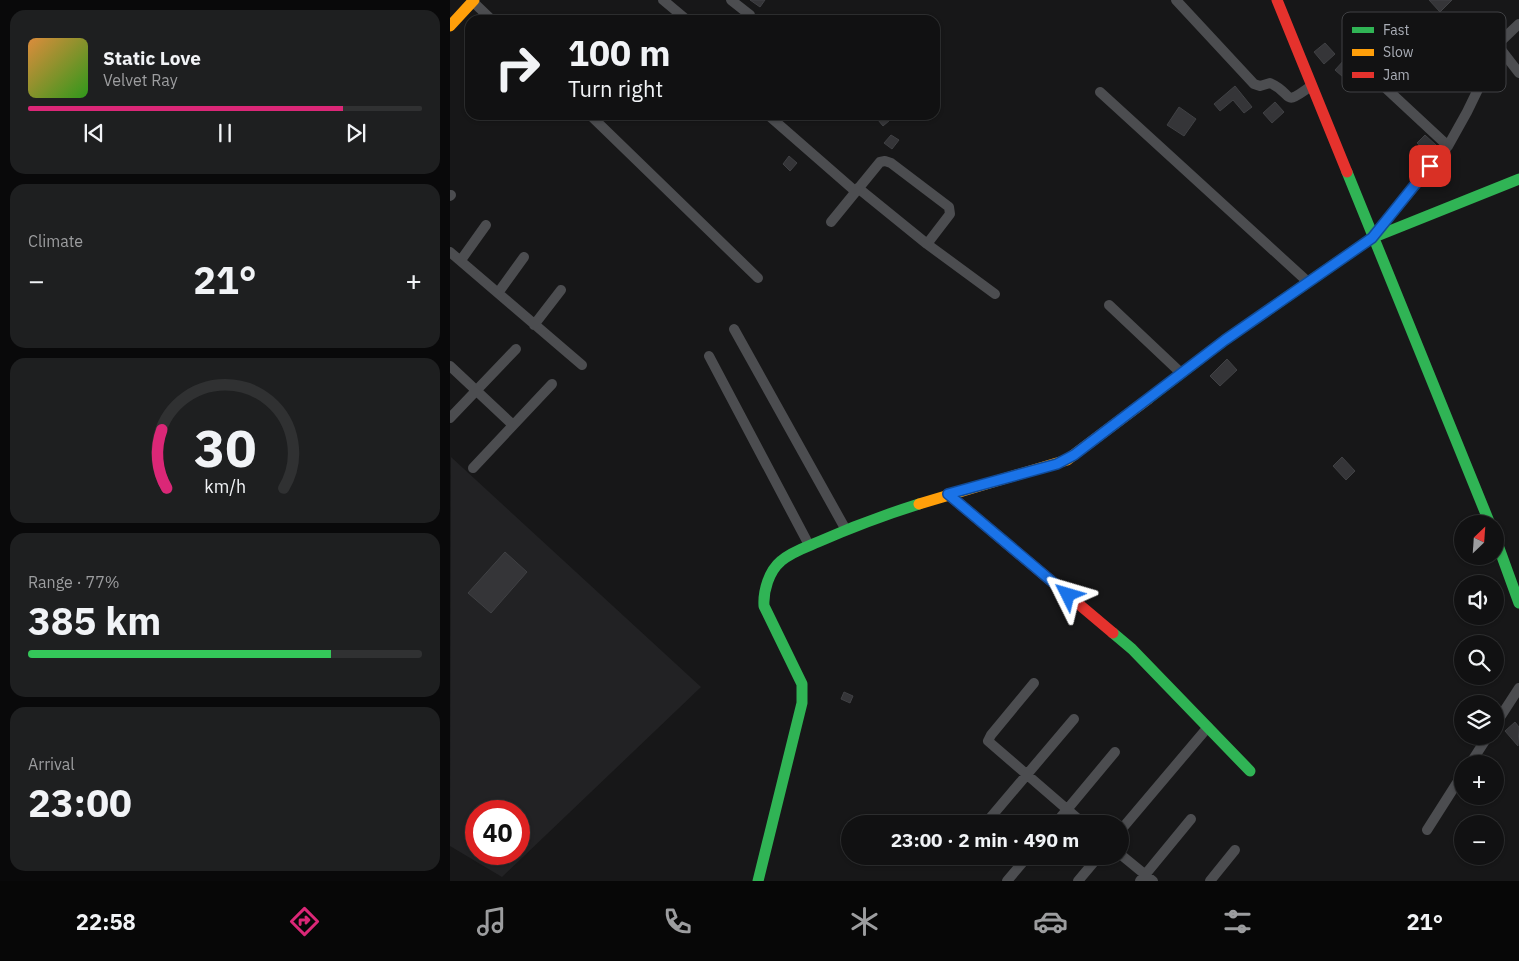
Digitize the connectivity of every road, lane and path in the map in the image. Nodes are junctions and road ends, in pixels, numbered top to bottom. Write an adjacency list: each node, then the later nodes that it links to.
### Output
1 (663, 0): 7 (street)
2 (731, 0): 8 (street)
3 (1176, 0): 14 (street)
4 (1277, 0): 14 (street)
5 (473, 1): 6 (street); 10 (street)
6 (487, 15)
7 (681, 15)
8 (750, 15)
9 (1519, 24): 11 (street)
10 (450, 25)
11 (1506, 35)
12 (1506, 56): 13 (street)
13 (1519, 73)
14 (1311, 86): 25 (street)
15 (1100, 92): 31 (street)
16 (1390, 92): 20 (street)
17 (1477, 92): 20 (street)
18 (595, 120): 30 (street)
19 (774, 120): 22 (street)
20 (1448, 146): 25 (street)
21 (1519, 179): 25 (street)
22 (856, 190): 23 (street); 26 (street); 26 (street)
23 (831, 222)
24 (486, 226): 29 (street)
25 (1372, 238): 31 (street); 49 (street)
26 (927, 244): 34 (street)
27 (450, 252): 29 (street)
28 (524, 257): 33 (street)
29 (460, 260): 33 (street)
30 (758, 278)
31 (1308, 282): 42 (street)
32 (561, 290): 36 (street)
33 (498, 292): 36 (street)
34 (995, 294)
35 (1109, 304): 42 (street)
36 (534, 325): 40 (street)
37 (734, 329): 50 (street)
38 (516, 349): 44 (street)
39 (708, 356): 51 (street)
40 (582, 365)
41 (450, 366): 44 (street)
42 (1181, 373): 48 (street)
43 (552, 384): 46 (street)
44 (476, 391): 45 (street); 46 (street)
45 (450, 418)
46 (513, 425): 47 (street)
47 (473, 468)
48 (948, 494): 50 (street); 58 (street)
49 (1486, 515)
50 (846, 530): 51 (street)
51 (809, 545): 75 (street)
52 (1504, 562): 53 (street)
53 (1519, 603)
54 (1034, 684): 61 (street)
55 (1519, 688): 56 (street)
56 (1504, 711)
57 (1074, 718): 61 (street)
58 (1208, 727): 60 (street); 68 (street)
59 (1115, 752): 63 (street)
60 (1250, 772)
61 (1027, 775): 63 (street); 64 (street)
62 (1454, 788): 69 (street)
63 (1067, 809): 65 (street); 66 (street)
64 (993, 815)
65 (1062, 815)
66 (1074, 815)
67 (1191, 819): 74 (street)
68 (1129, 820)
69 (1427, 830)
70 (1235, 850): 78 (street)
71 (1129, 863): 74 (street)
72 (1020, 865): 76 (street)
73 (1091, 865): 77 (street)
74 (1146, 879)
75 (758, 881)
76 (1007, 881)
77 (1078, 881)
78 (1210, 881)

